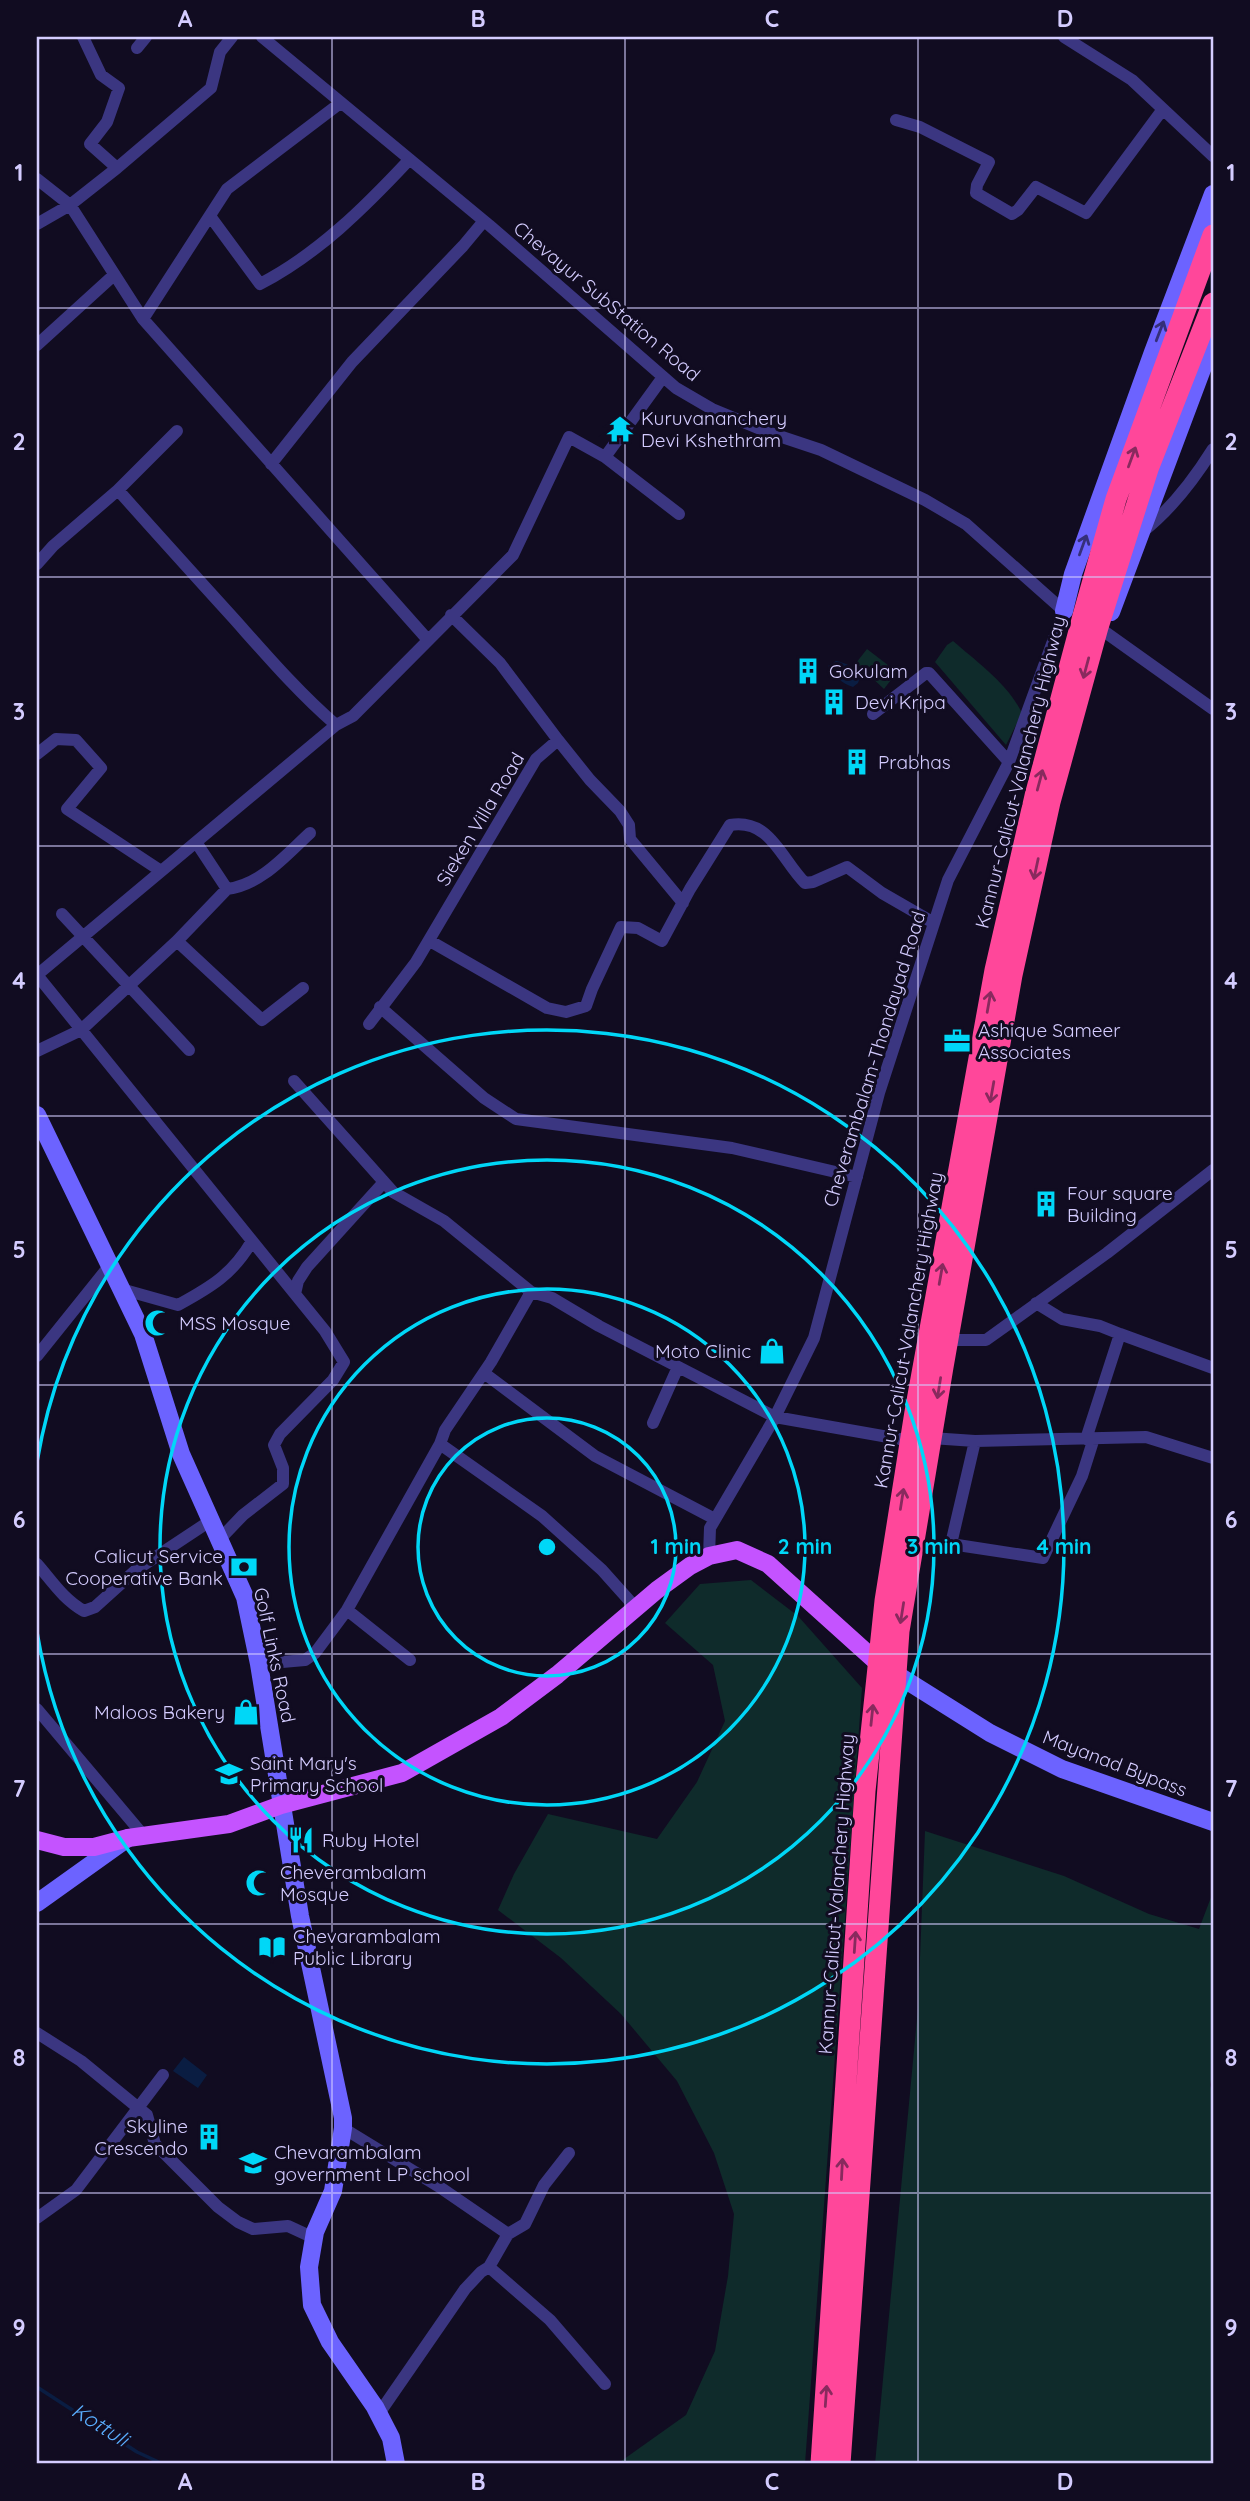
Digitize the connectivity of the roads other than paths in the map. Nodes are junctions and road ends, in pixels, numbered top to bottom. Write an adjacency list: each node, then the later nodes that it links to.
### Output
1 (83, 37): 12 (street)
2 (146, 37): 6 (street)
3 (232, 37): 12 (street)
4 (261, 37): 7 (street, Chevayur SubStation Road)
5 (1064, 37): 8 (street)
6 (137, 48)
7 (340, 104): 11 (street, Chevayur SubStation Road); 16 (street)
8 (1163, 109): 9 (street); 10 (street)
9 (896, 120)
10 (1213, 156)
11 (409, 160): 16 (street); 17 (street, Chevayur SubStation Road)
12 (117, 168): 15 (street)
13 (37, 179): 15 (street)
14 (1213, 194): 21 (main road)
15 (70, 205): 18 (street); 20 (street)
16 (210, 216): 22 (street)
17 (483, 222): 25 (street, Chevayur SubStation Road); 29 (street)
18 (37, 224)
19 (1213, 235): 21 (highway, Kannur-Calicut-Valanchery Highway)
20 (114, 275): 22 (street); 24 (street)
21 (1178, 309): 23 (highway); 34 (main road, one-way to 21); 81 (highway, Kannur-Calicut-Valanchery Highway, one-way to 21)
22 (143, 319): 29 (street)
23 (1212, 322): 32 (main road); 36 (highway, Kannur-Calicut-Valanchery Highway)
24 (37, 345)
25 (663, 377): 28 (street); 34 (street, Chevayur SubStation Road)
26 (177, 431): 30 (street)
27 (1213, 449): 32 (street)
28 (605, 457): 31 (street); 35 (street)
29 (271, 464): 37 (street)
30 (118, 490): 33 (street); 40 (street)
31 (679, 514)
32 (1141, 534): 36 (main road)
33 (37, 564)
34 (1064, 611): 43 (street, Cheverambalam-Thondayad Road)
35 (451, 615): 37 (street); 41 (street)
36 (1098, 627): 38 (street); 73 (highway, Kannur-Calicut-Valanchery Highway, one-way to 73)
37 (428, 640): 40 (street)
38 (1213, 709)
39 (873, 714): 43 (street)
40 (336, 726): 45 (street)
41 (558, 740): 48 (street); 53 (street, Sieken Villa Road)
42 (37, 754): 46 (street)
43 (1009, 762): 50 (street, Cheverambalam-Thondayad Road)
44 (310, 833): 47 (street)
45 (196, 842): 46 (street); 47 (street)
46 (162, 871): 51 (street)
47 (227, 889): 52 (street)
48 (683, 903): 50 (street); 53 (street)
49 (62, 914): 51 (street)
50 (934, 923): 64 (street, Cheverambalam-Thondayad Road)
51 (84, 936): 54 (street); 58 (street)
52 (177, 941): 54 (street); 55 (street)
53 (429, 941): 56 (street, Sieken Villa Road)
54 (129, 986): 58 (street); 59 (street)
55 (303, 988)
56 (380, 1007): 57 (street, Sieken Villa Road); 64 (street)
57 (369, 1024)
58 (81, 1030): 60 (street); 66 (street)
59 (189, 1050)
60 (37, 1051)
61 (294, 1081): 65 (street)
62 (37, 1115): 67 (main road, Golf Links Road)
63 (1213, 1170): 71 (street)
64 (857, 1177): 78 (street, Cheverambalam-Thondayad Road)
65 (384, 1182): 69 (street); 70 (street)
66 (252, 1241): 68 (street); 70 (street)
67 (110, 1265): 68 (main road, Golf Links Road); 74 (street)
68 (121, 1289): 86 (main road, Golf Links Road)
69 (531, 1292): 75 (street); 77 (street)
70 (295, 1294): 87 (street)
71 (1036, 1303): 72 (street); 73 (street)
72 (1120, 1334): 76 (street); 80 (street)
73 (948, 1340): 81 (highway, Kannur-Calicut-Valanchery Highway, one-way to 81)
74 (37, 1356)
75 (678, 1367): 78 (street); 79 (street)
76 (1213, 1368)
77 (484, 1373): 83 (street); 85 (street)
78 (775, 1417): 81 (street); 85 (street, Cheverambalam-Thondayad Road)
79 (653, 1423)
80 (1090, 1438): 82 (street); 82 (street); 84 (street)
81 (921, 1439): 82 (street); 94 (highway, Kannur-Calicut-Valanchery Highway)
82 (975, 1441)
83 (440, 1444): 90 (street); 91 (street)
84 (1213, 1458)
85 (715, 1519): 88 (street, Cheverambalam-Thondayad Road)
86 (211, 1521): 87 (main road, Golf Links Road); 89 (street)
87 (219, 1540): 93 (main road, Golf Links Road)
88 (709, 1556): 90 (main road); 94 (main road)
89 (37, 1564)
90 (636, 1608): 96 (main road)
91 (347, 1610): 92 (street); 93 (street)
92 (410, 1660)
93 (259, 1664): 96 (main road, Golf Links Road)
94 (887, 1669): 97 (main road, Mayanad Bypass); 114 (highway, Kannur-Calicut-Valanchery Highway, one-way to 94); 115 (highway, Kannur-Calicut-Valanchery Highway)
95 (37, 1709): 98 (street)
96 (281, 1805): 98 (main road); 105 (main road, Golf Links Road)
97 (1213, 1822)
98 (136, 1837): 100 (main road)
99 (37, 1840): 100 (main road)
100 (103, 1851): 101 (main road)
101 (37, 1902)
102 (37, 2033): 104 (street)
103 (163, 2075): 104 (street)
104 (138, 2109): 107 (street); 109 (street)
105 (343, 2128): 108 (street); 109 (main road, Golf Links Road)
106 (569, 2152): 108 (street)
107 (37, 2218)
108 (508, 2234): 110 (street)
109 (314, 2238): 112 (main road, Golf Links Road)
110 (489, 2267): 111 (street); 112 (street)
111 (605, 2384)
112 (379, 2414): 113 (main road, Golf Links Road)
113 (396, 2464)
114 (821, 2464)
115 (840, 2464)

